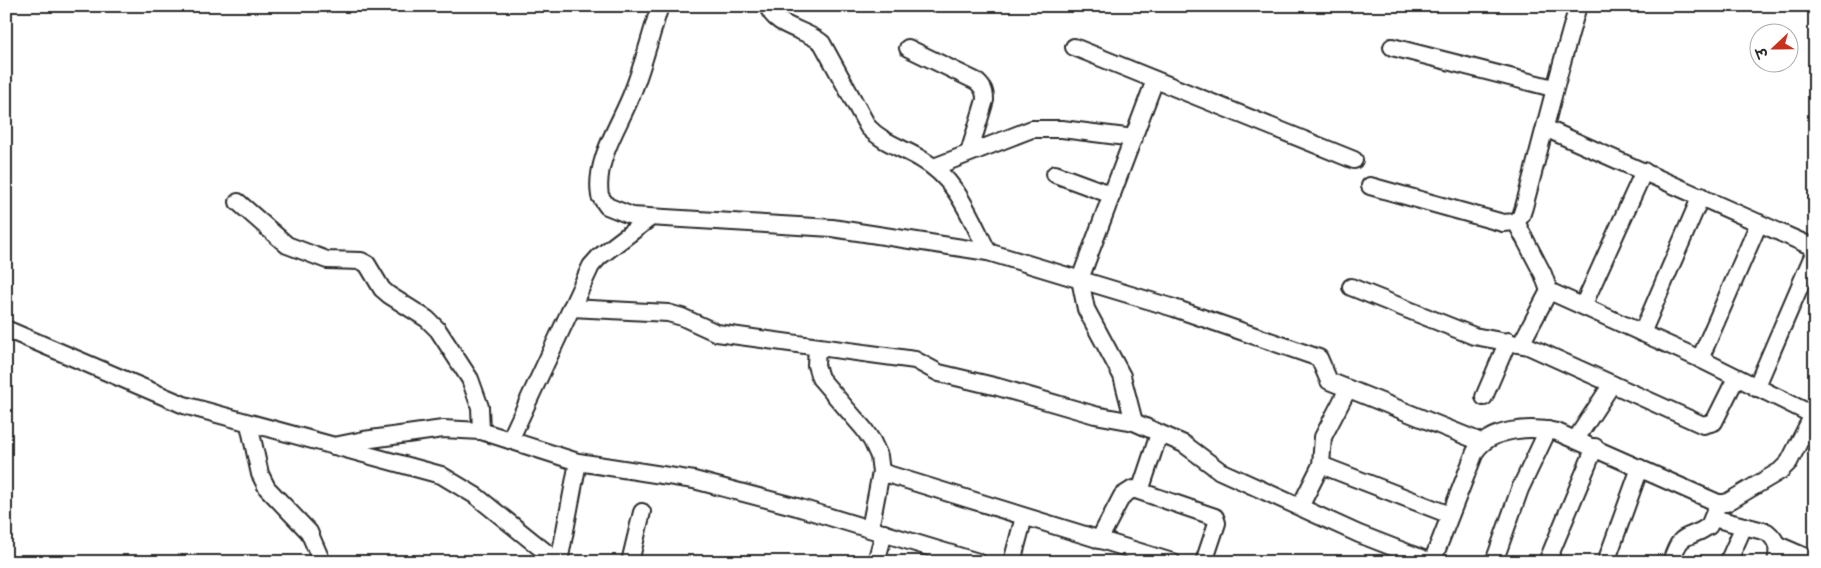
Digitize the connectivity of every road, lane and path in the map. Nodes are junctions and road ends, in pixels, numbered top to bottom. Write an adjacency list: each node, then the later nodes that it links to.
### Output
1 (660, 6): 20 (street)
2 (768, 6): 13 (street)
3 (1578, 6): 8 (street)
4 (1392, 47): 8 (street)
5 (908, 48): 11 (street)
6 (1074, 48): 7 (street)
7 (1155, 80): 10 (street); 12 (street)
8 (1553, 88): 9 (street)
9 (1545, 128): 14 (street); 21 (street)
10 (1134, 138): 11 (street); 17 (street)
11 (969, 153): 13 (street)
12 (1354, 160)
13 (934, 167): 24 (street)
14 (1644, 171): 18 (street); 28 (street)
15 (1055, 174): 17 (street)
16 (1370, 186): 21 (street)
17 (1112, 195): 25 (street)
18 (1701, 196): 22 (street); 31 (street)
19 (238, 202): 44 (street)
20 (650, 218): 24 (street); 29 (street)
21 (1516, 222): 27 (street)
22 (1759, 223): 23 (street); 34 (street)
23 (1815, 249): 37 (street)
24 (988, 252): 25 (street)
25 (1080, 279): 38 (street); 41 (street)
26 (1351, 288): 32 (street)
27 (1549, 291): 28 (street); 32 (street)
28 (1583, 306): 31 (street)
29 (571, 308): 33 (street); 47 (street)
30 (6, 329): 42 (street)
31 (1642, 333): 34 (street)
32 (1514, 343): 36 (street); 39 (street)
33 (817, 348): 41 (street); 54 (street)
34 (1700, 359): 35 (street)
35 (1736, 378): 36 (street); 37 (street)
36 (1612, 384): 46 (street)
37 (1756, 388): 40 (street)
38 (1348, 389): 48 (street); 52 (street)
39 (1484, 397)
40 (1814, 414): 57 (street)
41 (1134, 422): 45 (street)
42 (249, 424): 49 (street); 67 (street)
43 (1548, 430): 46 (street); 48 (street); 76 (street)
44 (481, 431): 47 (street); 49 (street)
45 (1159, 434): 55 (street); 56 (street)
46 (1576, 439): 50 (street)
47 (510, 440): 51 (street)
48 (1481, 442): 59 (street)
49 (334, 446): 68 (street)
50 (1594, 448): 53 (street); 77 (street)
51 (578, 462): 62 (street); 68 (street)
52 (1321, 465): 56 (street); 59 (street)
53 (1640, 468): 57 (street); 65 (street)
54 (880, 472): 60 (street); 62 (street)
55 (1140, 491): 63 (street); 74 (street)
56 (1300, 507): 75 (street)
57 (1716, 510): 61 (street); 78 (street)
58 (642, 512): 69 (street)
59 (1450, 515): 75 (street)
60 (1024, 517): 63 (street); 72 (street)
61 (1744, 526): 64 (street); 79 (street)
62 (877, 531): 70 (street); 71 (street)
63 (1099, 540): 73 (street)
64 (1777, 554): 66 (street)
65 (1610, 560)
66 (1815, 561)
67 (322, 562)
68 (558, 562)
69 (630, 562)
70 (876, 562)
71 (978, 562)
72 (1012, 562)
73 (1172, 562)
74 (1204, 562)
75 (1431, 562)
76 (1494, 562)
77 (1547, 562)
78 (1671, 562)
79 (1728, 562)

